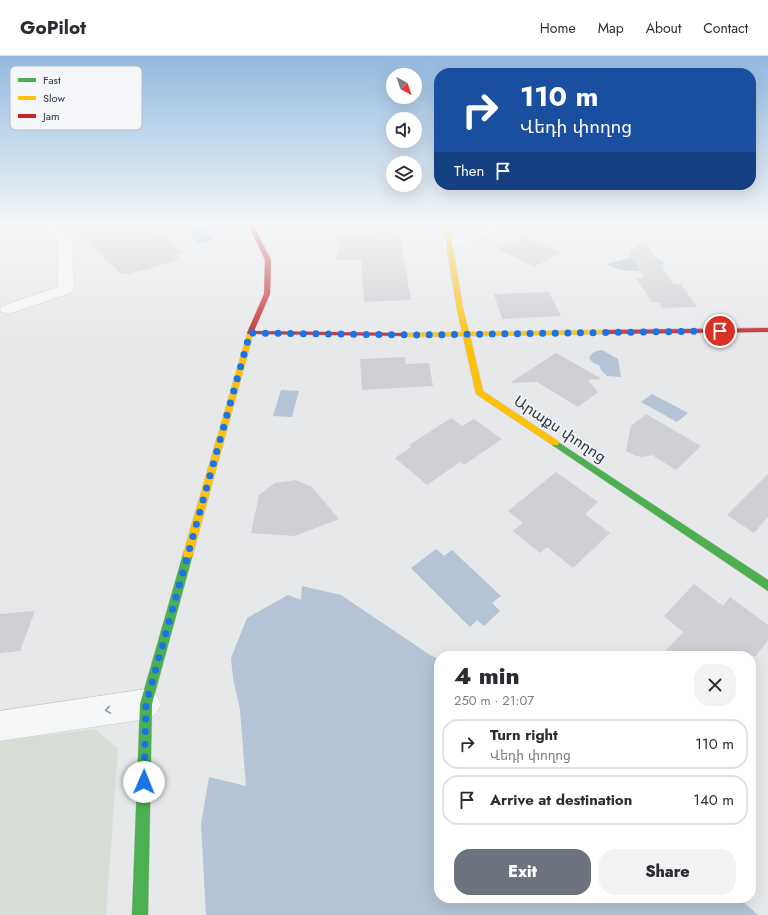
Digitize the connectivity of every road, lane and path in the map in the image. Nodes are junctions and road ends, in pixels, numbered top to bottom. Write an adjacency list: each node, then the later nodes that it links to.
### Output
1 (65, 264): 4 (street)
2 (268, 264): 6 (street)
3 (452, 264): 7 (street, Արաքս փողոց)
4 (8, 309)
5 (768, 330): 7 (street)
6 (250, 333): 7 (street); 9 (street)
7 (465, 334): 8 (street, Արաքս փողոց)
8 (768, 586)
9 (146, 704): 10 (street, one-way to 10); 11 (street)
10 (0, 726)
11 (140, 915)

